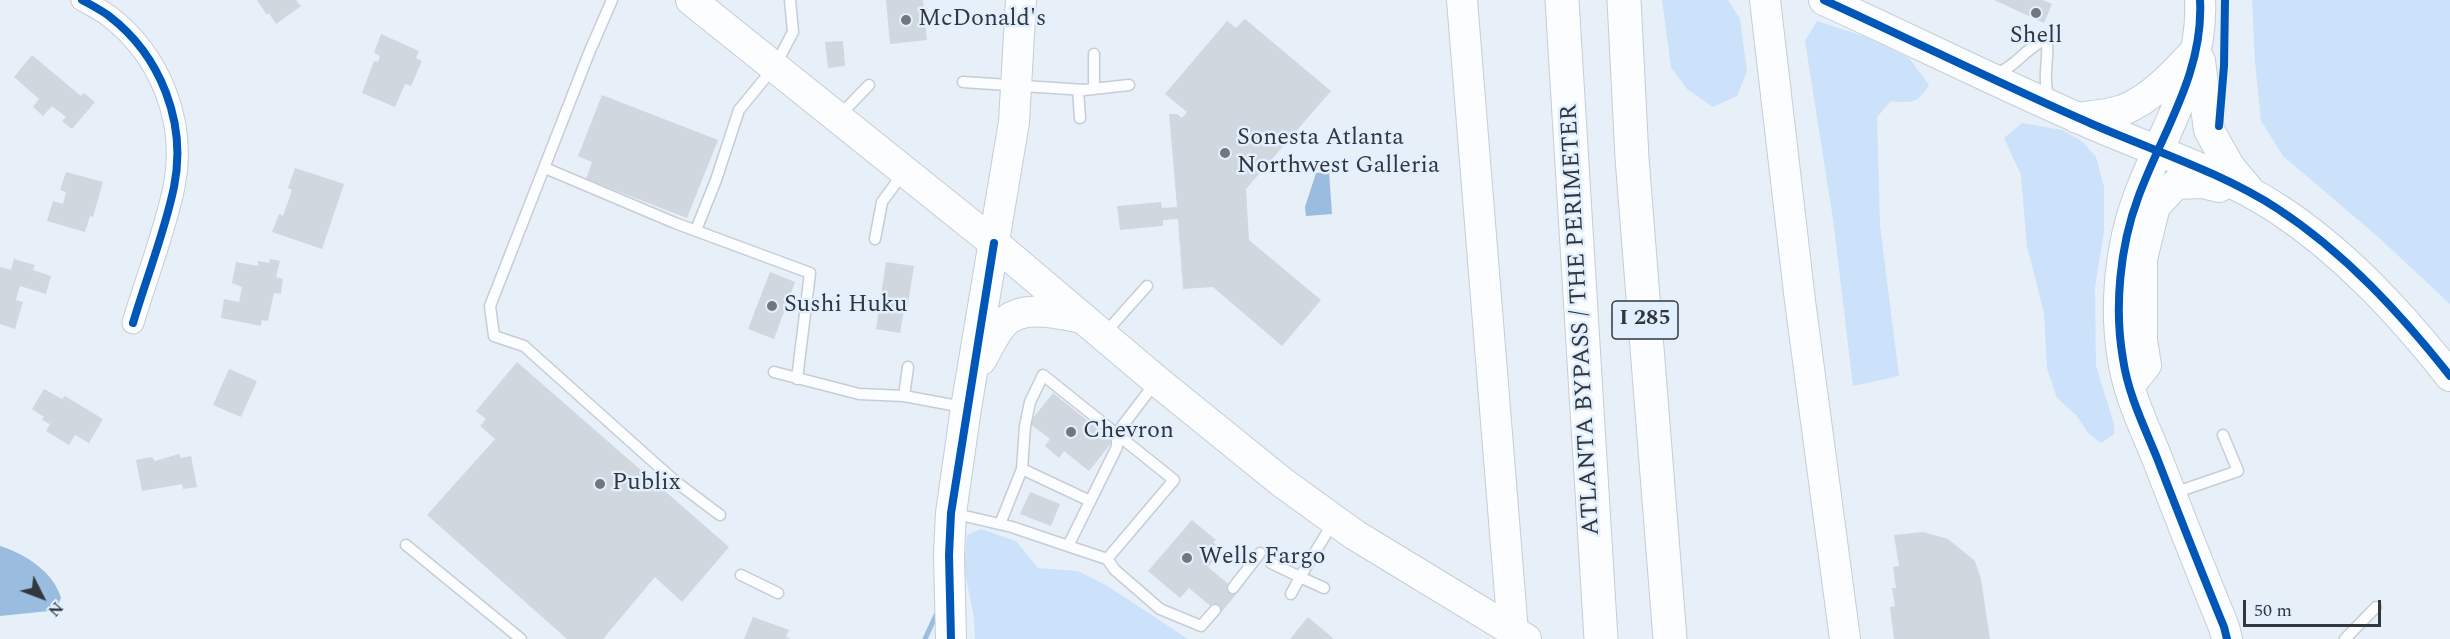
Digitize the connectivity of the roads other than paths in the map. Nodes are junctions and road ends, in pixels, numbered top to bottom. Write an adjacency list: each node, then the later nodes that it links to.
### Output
1 (82, 0): 33 (street)
2 (612, 0): 26 (lane)
3 (790, 0): 14 (lane)
4 (1021, 0): 18 (main road)
5 (1462, 0): 66 (main road)
6 (1562, 0): 69 (highway, ATLANTA BYPASS / THE PERIMETER / I 285)
7 (1624, 0): 70 (highway, I 285)
8 (1765, 0): 71 (main road)
9 (1824, 0): 15 (main road)
10 (2200, 0): 12 (main road)
11 (695, 2): 14 (main road)
12 (2198, 46): 22 (main road); 25 (main road); 28 (main road)
13 (1094, 54): 20 (lane)
14 (775, 66): 23 (main road); 29 (lane)
15 (1989, 77): 22 (main road); 22 (lane)
16 (963, 82): 18 (lane)
17 (869, 85): 23 (lane)
18 (1017, 86): 21 (lane); 31 (main road)
19 (1129, 86): 20 (lane)
20 (1094, 89): 21 (lane)
21 (1078, 90): 24 (lane)
22 (2065, 112): 25 (main road)
23 (838, 118): 27 (main road)
24 (1080, 118)
25 (2157, 153): 28 (main road); 41 (main road)
26 (545, 168): 29 (lane); 50 (lane)
27 (904, 172): 30 (lane); 31 (main road)
28 (2254, 196): 38 (main road); 41 (main road)
29 (696, 230): 39 (lane)
30 (875, 239)
31 (994, 243): 34 (main road); 37 (main road)
32 (1147, 286): 34 (lane)
33 (133, 323)
34 (1093, 326): 37 (main road); 40 (main road)
35 (908, 367): 42 (lane)
36 (774, 372): 39 (lane)
37 (972, 376): 43 (main road)
38 (2450, 376)
39 (797, 379): 42 (lane)
40 (1157, 381): 44 (lane); 51 (main road)
41 (2129, 386): 47 (main road)
42 (904, 396): 43 (lane)
43 (966, 408): 49 (main road)
44 (1117, 432): 46 (lane); 48 (lane); 56 (lane)
45 (2223, 435): 47 (lane)
46 (1022, 469): 48 (lane); 52 (lane)
47 (2170, 494): 72 (main road)
48 (1090, 501): 54 (lane)
49 (951, 513): 52 (lane); 68 (main road)
50 (720, 515)
51 (1335, 521): 59 (lane); 66 (main road)
52 (1000, 524): 54 (lane)
53 (406, 545): 67 (lane)
54 (1068, 546): 56 (lane)
55 (1260, 553): 60 (lane)
56 (1107, 559): 65 (lane)
57 (1271, 563): 59 (lane)
58 (741, 575): 62 (lane)
59 (1300, 577): 61 (lane); 63 (lane)
60 (1233, 588)
61 (1324, 588)
62 (778, 593)
63 (1291, 594)
64 (2376, 607): 73 (lane)
65 (1215, 610)
66 (1518, 637)
67 (521, 639)
68 (951, 639)
69 (1601, 639)
70 (1670, 639)
71 (1845, 639)
72 (2227, 639)
73 (2344, 639)

